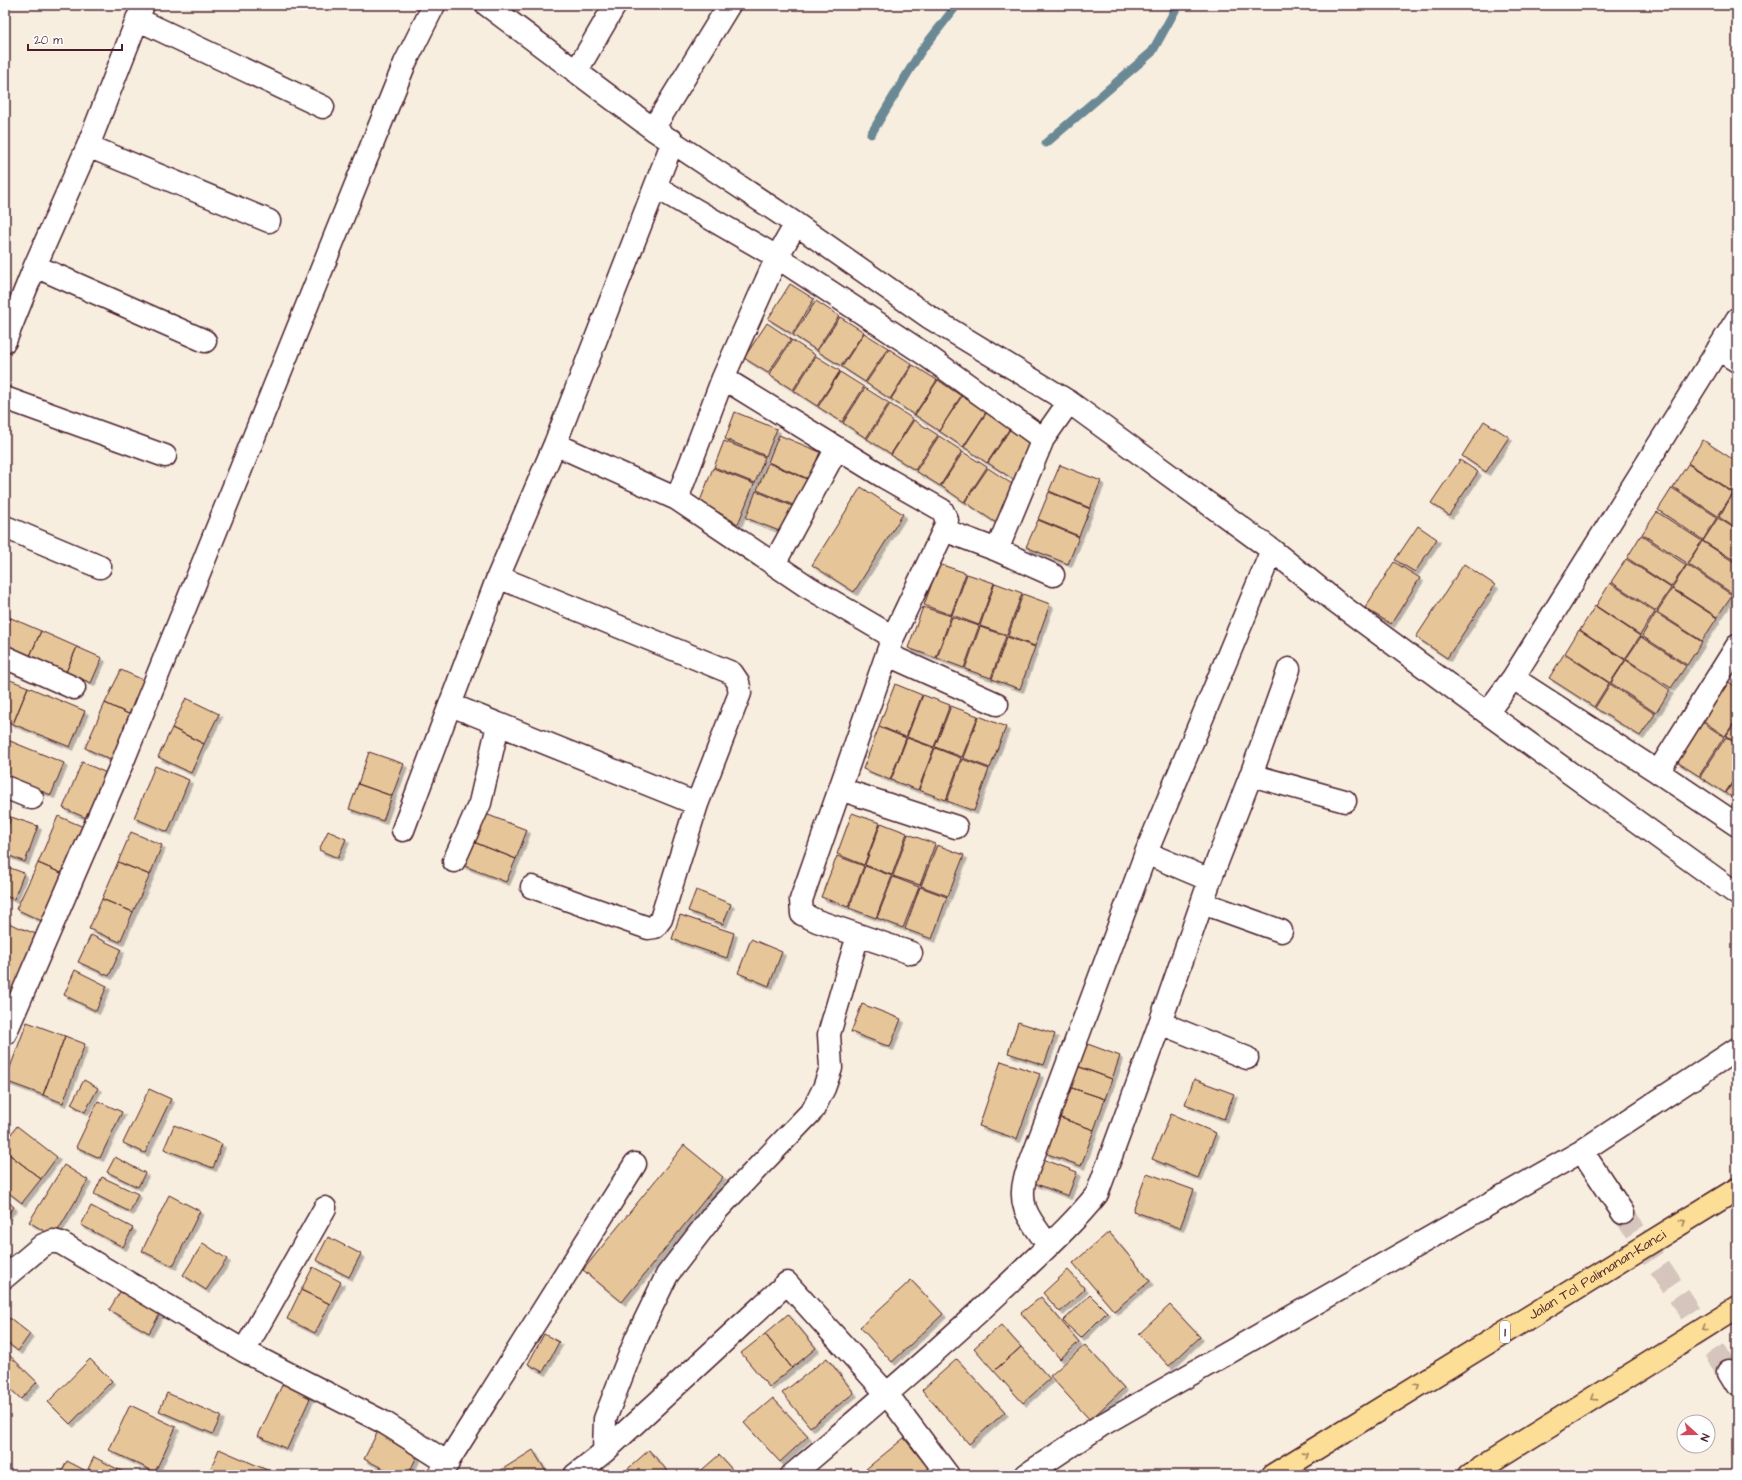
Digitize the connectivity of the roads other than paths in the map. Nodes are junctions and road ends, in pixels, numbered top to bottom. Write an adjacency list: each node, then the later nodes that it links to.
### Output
1 (434, 5): 67 (street)
2 (487, 5): 6 (street)
3 (615, 5): 6 (street)
4 (729, 5): 8 (street)
5 (140, 12): 7 (street); 10 (street)
6 (576, 72): 8 (street)
7 (323, 107)
8 (653, 129): 9 (street)
9 (673, 141): 11 (street); 13 (street)
10 (88, 146): 12 (street); 15 (street)
11 (656, 187): 14 (street); 25 (street)
12 (269, 222)
13 (796, 224): 14 (street); 23 (street)
14 (777, 257): 21 (street); 24 (street)
15 (35, 266): 17 (street); 18 (street)
16 (1737, 319): 19 (street)
17 (5, 341)
18 (204, 341)
19 (1718, 349): 20 (street); 41 (street)
20 (1737, 361)
21 (724, 378): 26 (street); 28 (street)
22 (5, 398): 27 (street)
23 (1069, 402): 24 (street); 32 (street)
24 (1043, 439): 31 (street)
25 (555, 444): 28 (street); 36 (street)
26 (837, 448): 30 (street); 33 (street)
27 (165, 456)
28 (677, 499): 33 (street)
29 (5, 527): 34 (street)
30 (944, 530): 31 (street); 37 (street)
31 (997, 550): 35 (street)
32 (1272, 550): 45 (street); 57 (street)
33 (774, 564): 37 (street)
34 (100, 567)
35 (1053, 575)
36 (498, 577): 44 (street); 53 (street)
37 (890, 646): 43 (street); 50 (street)
38 (1735, 654): 47 (street)
39 (5, 657): 42 (street)
40 (1289, 669): 48 (street)
41 (1513, 678): 45 (street); 47 (street)
42 (74, 688)
43 (997, 704)
44 (451, 705): 46 (street); 56 (street)
45 (1487, 713): 61 (street)
46 (498, 725): 53 (street); 58 (street)
47 (1658, 772): 54 (street)
48 (1251, 775): 52 (street); 59 (street)
49 (5, 786): 51 (street)
50 (840, 789): 55 (street); 64 (street)
51 (32, 798)
52 (1345, 801)
53 (697, 804): 60 (street)
54 (1737, 825)
55 (956, 827)
56 (403, 830)
57 (1146, 853): 59 (street); 75 (street)
58 (454, 860)
59 (1210, 880): 62 (street)
60 (532, 887)
61 (1737, 894)
62 (1203, 903): 63 (street); 66 (street)
63 (1281, 931)
64 (858, 935): 65 (street); 80 (street)
65 (911, 953)
66 (1160, 1023): 69 (street); 75 (street)
67 (5, 1034)
68 (1737, 1049): 70 (street)
69 (1247, 1058)
70 (1582, 1151): 74 (street); 85 (street)
71 (635, 1164): 81 (street)
72 (1737, 1189): 86 (highway, Jalan Tol Palimanan–Kanci / 1, one-way to 72)
73 (325, 1208): 78 (street)
74 (1623, 1213)
75 (1048, 1245): 79 (street)
76 (5, 1277): 78 (street)
77 (1737, 1308): 87 (highway, one-way to 87)
78 (244, 1351): 81 (street)
79 (887, 1394): 80 (street); 83 (street); 84 (street)
80 (604, 1452): 82 (street)
81 (444, 1469)
82 (575, 1475)
83 (792, 1475)
84 (948, 1475)
85 (1026, 1475)
86 (1273, 1475)
87 (1470, 1475)

